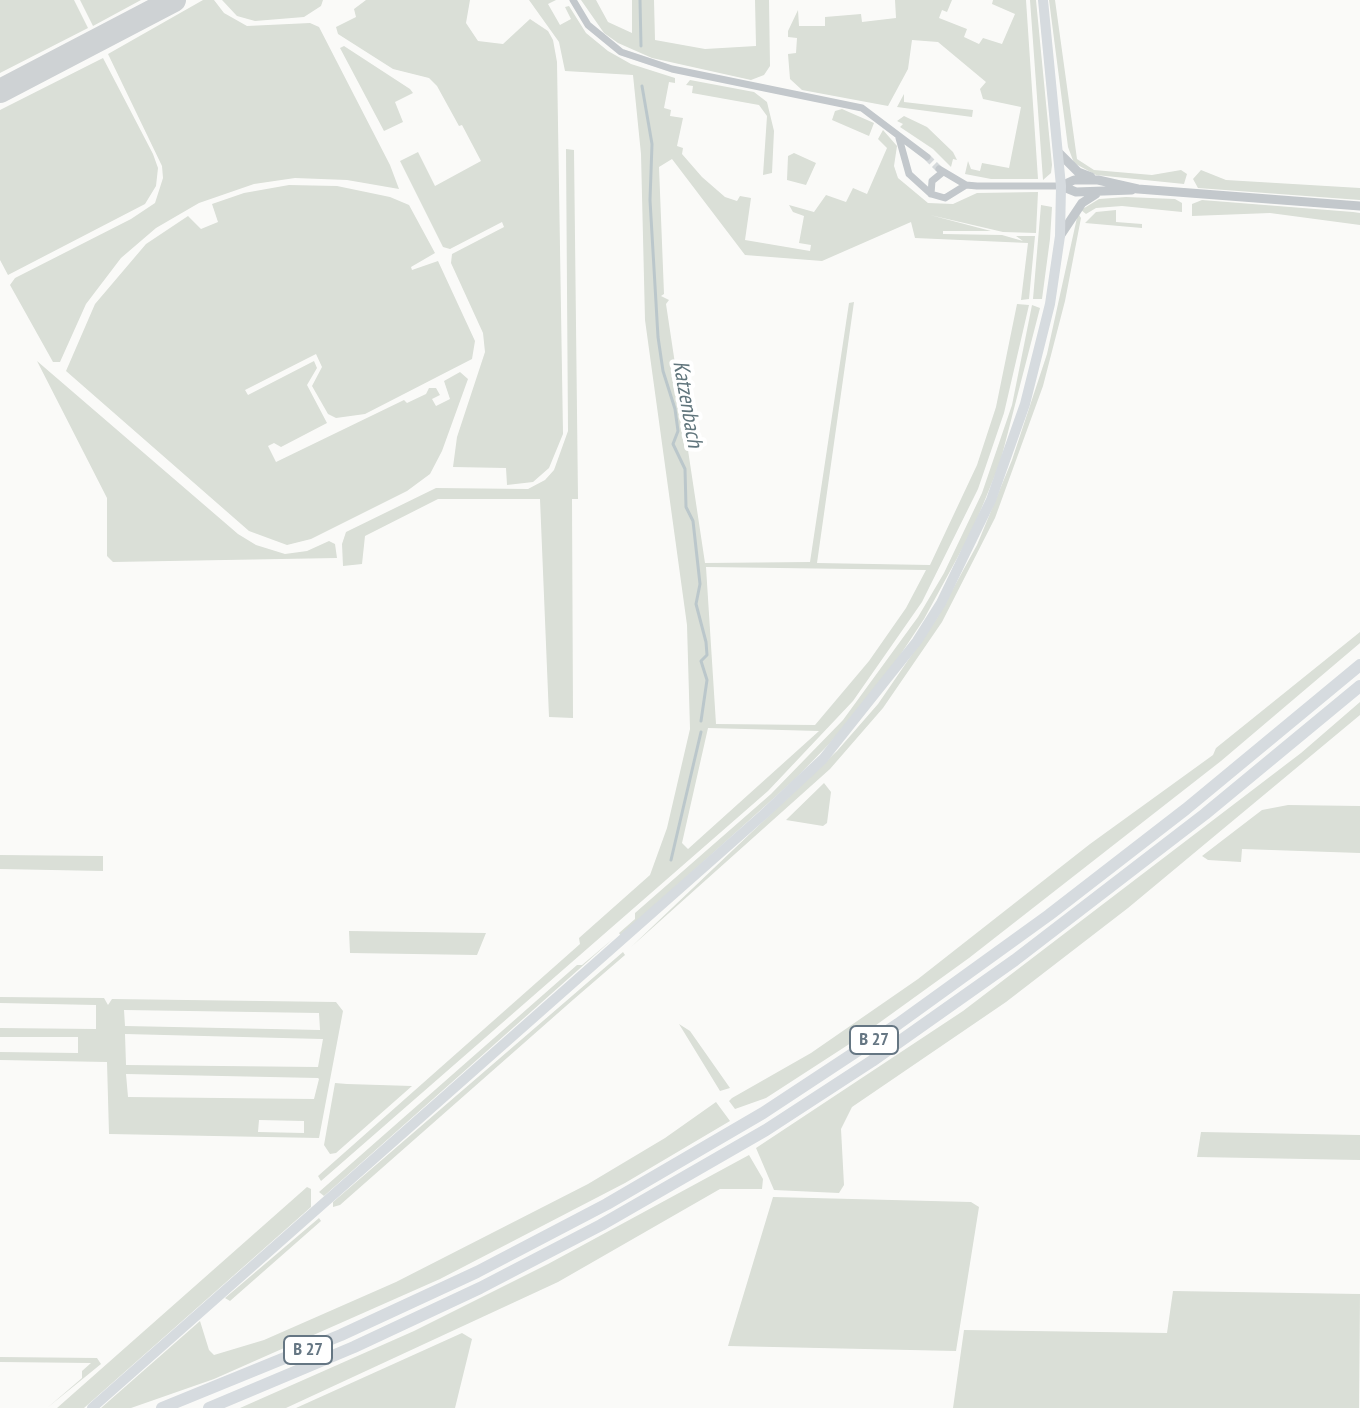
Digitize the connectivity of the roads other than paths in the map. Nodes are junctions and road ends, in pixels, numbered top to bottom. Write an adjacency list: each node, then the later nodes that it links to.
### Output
1 (573, 0): 3 (street)
2 (1043, 0): 4 (main road)
3 (899, 136): 5 (street); 10 (street)
4 (1060, 154): 6 (street); 8 (main road)
5 (927, 157)
6 (1098, 180): 8 (street); 9 (street)
7 (966, 185): 8 (street); 10 (street); 10 (street)
8 (1061, 186): 11 (street); 13 (main road)
9 (1138, 189): 11 (street); 12 (street)
10 (931, 194)
11 (1097, 194): 13 (street)
12 (1360, 206)
13 (1060, 236): 16 (main road)
14 (1360, 665): 17 (highway, B 27)
15 (1360, 686): 18 (highway, B 27)
16 (92, 1408)
17 (162, 1408)
18 (209, 1408)

